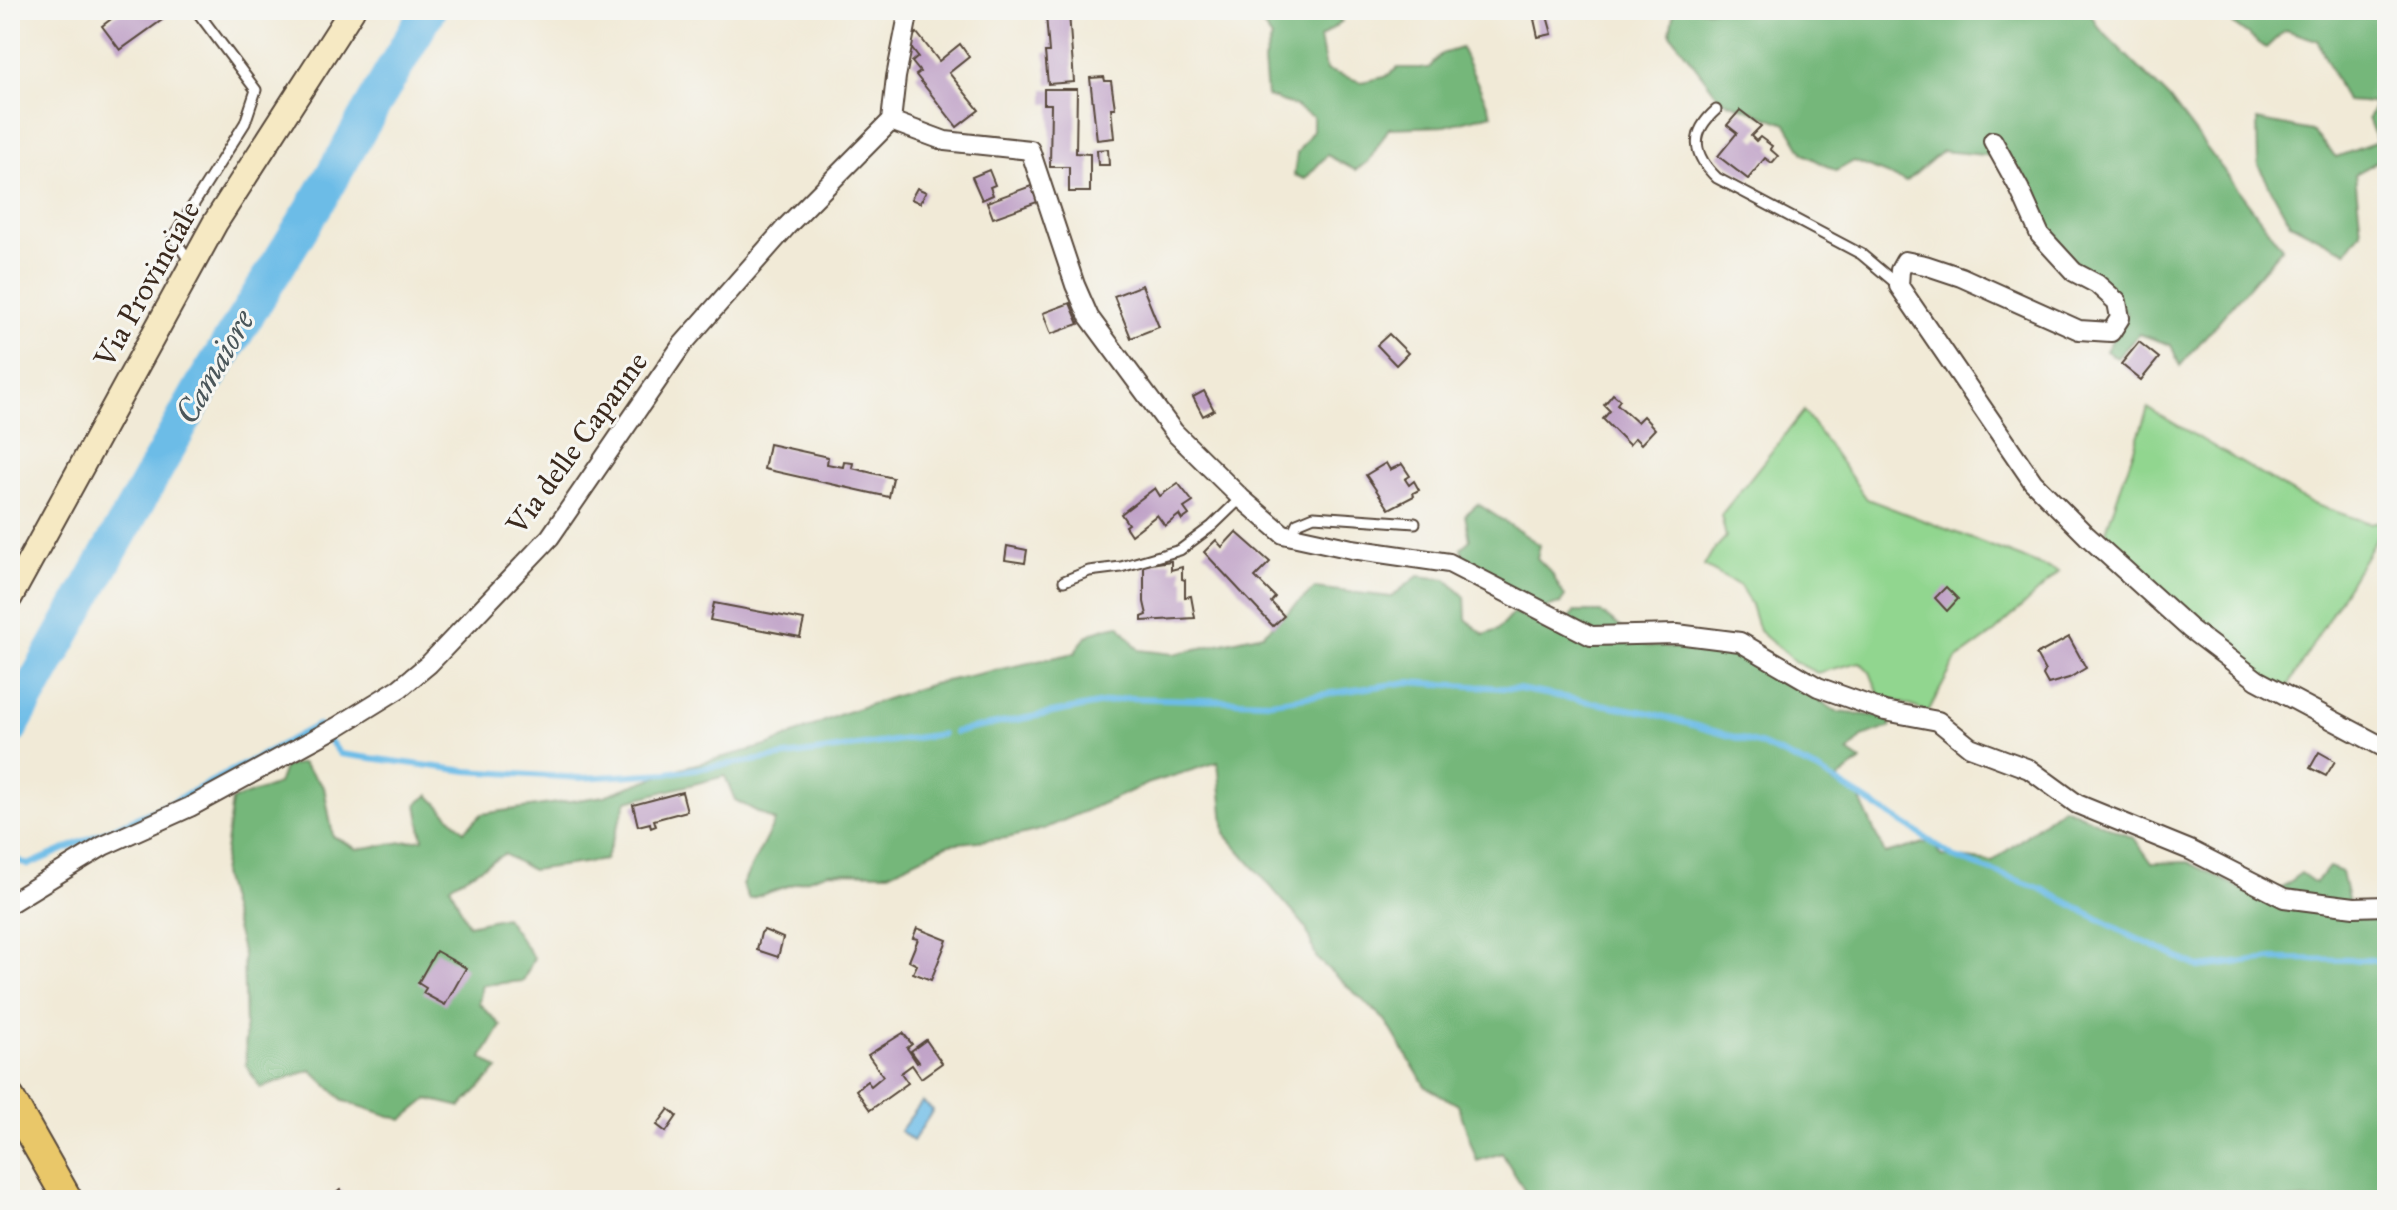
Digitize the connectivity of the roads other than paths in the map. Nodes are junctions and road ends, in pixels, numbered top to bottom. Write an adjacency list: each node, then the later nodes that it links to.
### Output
1 (196, 10): 7 (lane)
2 (352, 10): 7 (main road, Via Provinciale)
3 (909, 10): 5 (street)
4 (1716, 110): 8 (lane)
5 (891, 121): 9 (street); 15 (street, Via delle Capanne)
6 (1993, 141): 8 (street)
7 (192, 265): 13 (main road, Via Provinciale)
8 (1899, 286): 14 (street)
9 (1241, 498): 11 (street); 12 (lane)
10 (1415, 523): 11 (lane)
11 (1291, 536): 16 (street)
12 (1064, 581)
13 (10, 597)
14 (2387, 749)
15 (10, 903)
16 (2387, 906)
17 (10, 1098): 18 (main road)
18 (68, 1200)

